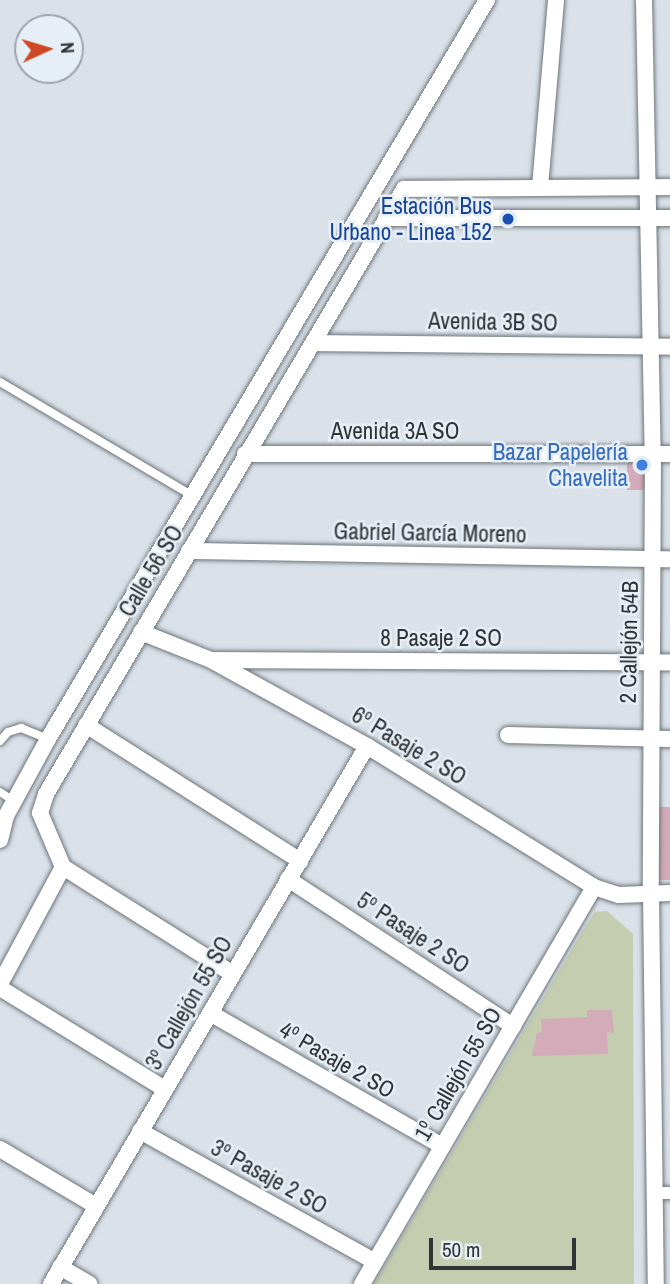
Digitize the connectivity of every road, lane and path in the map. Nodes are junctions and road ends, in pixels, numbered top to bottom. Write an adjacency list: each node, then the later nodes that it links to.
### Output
1 (487, 0): 17 (street)
2 (556, 0): 4 (street)
3 (644, 0): 5 (street, 2 Callejón 54B)
4 (540, 187): 5 (street); 7 (street, Calle 56 SO)
5 (646, 187): 6 (street); 8 (street, 2 Callejón 54B)
6 (670, 187)
7 (386, 218): 8 (street); 10 (street, Calle 56 SO)
8 (647, 218): 9 (street); 11 (street, 2 Callejón 54B)
9 (670, 218)
10 (314, 343): 11 (street, Avenida 3B SO); 14 (street, Calle 56 SO)
11 (651, 347): 12 (street, Avenida 3B SO); 15 (street, 2 Callejón 54B)
12 (670, 347)
13 (0, 382): 17 (lane)
14 (245, 454): 15 (street, Avenida 3A SO); 18 (street, Calle 56 SO)
15 (653, 454): 16 (street, Avenida 3A SO); 19 (street, 2 Callejón 54B)
16 (670, 454)
17 (191, 495): 28 (street)
18 (189, 551): 19 (street, Gabriel García Moreno); 21 (street, Calle 56 SO)
19 (653, 559): 20 (street, Gabriel García Moreno); 23 (street, 2 Callejón 54B)
20 (670, 559)
21 (141, 632): 22 (street, 6º Pasaje 2 SO); 25 (street, Calle 56 SO)
22 (211, 660): 23 (street, 8 Pasaje 2 SO); 31 (street, 6º Pasaje 2 SO)
23 (651, 662): 24 (street, 8 Pasaje 2 SO); 27 (street, 2 Callejón 54B)
24 (670, 662)
25 (86, 725): 34 (street); 35 (street, Calle 56 SO)
26 (508, 735): 27 (street)
27 (650, 738): 29 (street); 39 (street, 2 Callejón 54B)
28 (48, 739): 30 (lane); 32 (street)
29 (670, 739)
30 (0, 741)
31 (367, 746): 34 (street, 3º Callejón 55 SO); 37 (street, 6º Pasaje 2 SO)
32 (7, 796): 33 (street)
33 (0, 840)
34 (300, 861): 36 (street, 3º Callejón 55 SO)
35 (63, 867): 40 (street); 41 (street)
36 (288, 879): 40 (street, 3º Callejón 55 SO); 43 (street, 5º Pasaje 2 SO)
37 (594, 887): 39 (street, 6º Pasaje 2 SO); 43 (street, 1º Callejón 55 SO)
38 (670, 892): 39 (street, 6º Pasaje 2 SO)
39 (650, 893): 44 (street, 2 Callejón 54B)
40 (233, 974): 42 (street, 3º Callejón 55 SO)
41 (0, 986): 46 (street)
42 (210, 1013): 46 (street, 3º Callejón 55 SO); 48 (street, 4º Pasaje 2 SO)
43 (513, 1026): 48 (street, 1º Callejón 55 SO)
44 (653, 1054): 45 (street); 50 (street, 2 Callejón 54B)
45 (670, 1054)
46 (165, 1089): 47 (street, 3º Callejón 55 SO)
47 (140, 1131): 51 (street, 3º Callejón 55 SO); 52 (street, 3º Pasaje 2 SO)
48 (442, 1146): 52 (street, 1º Callejón 55 SO)
49 (0, 1149): 51 (street)
50 (662, 1193): 57 (street, 2 Callejón 54B)
51 (96, 1206): 53 (street, 3º Callejón 55 SO)
52 (374, 1262): 56 (street, 1º Callejón 55 SO)
53 (60, 1267): 54 (street, 3º Callejón 55 SO); 55 (street)
54 (51, 1284)
55 (89, 1284)
56 (362, 1284)
57 (656, 1284)

